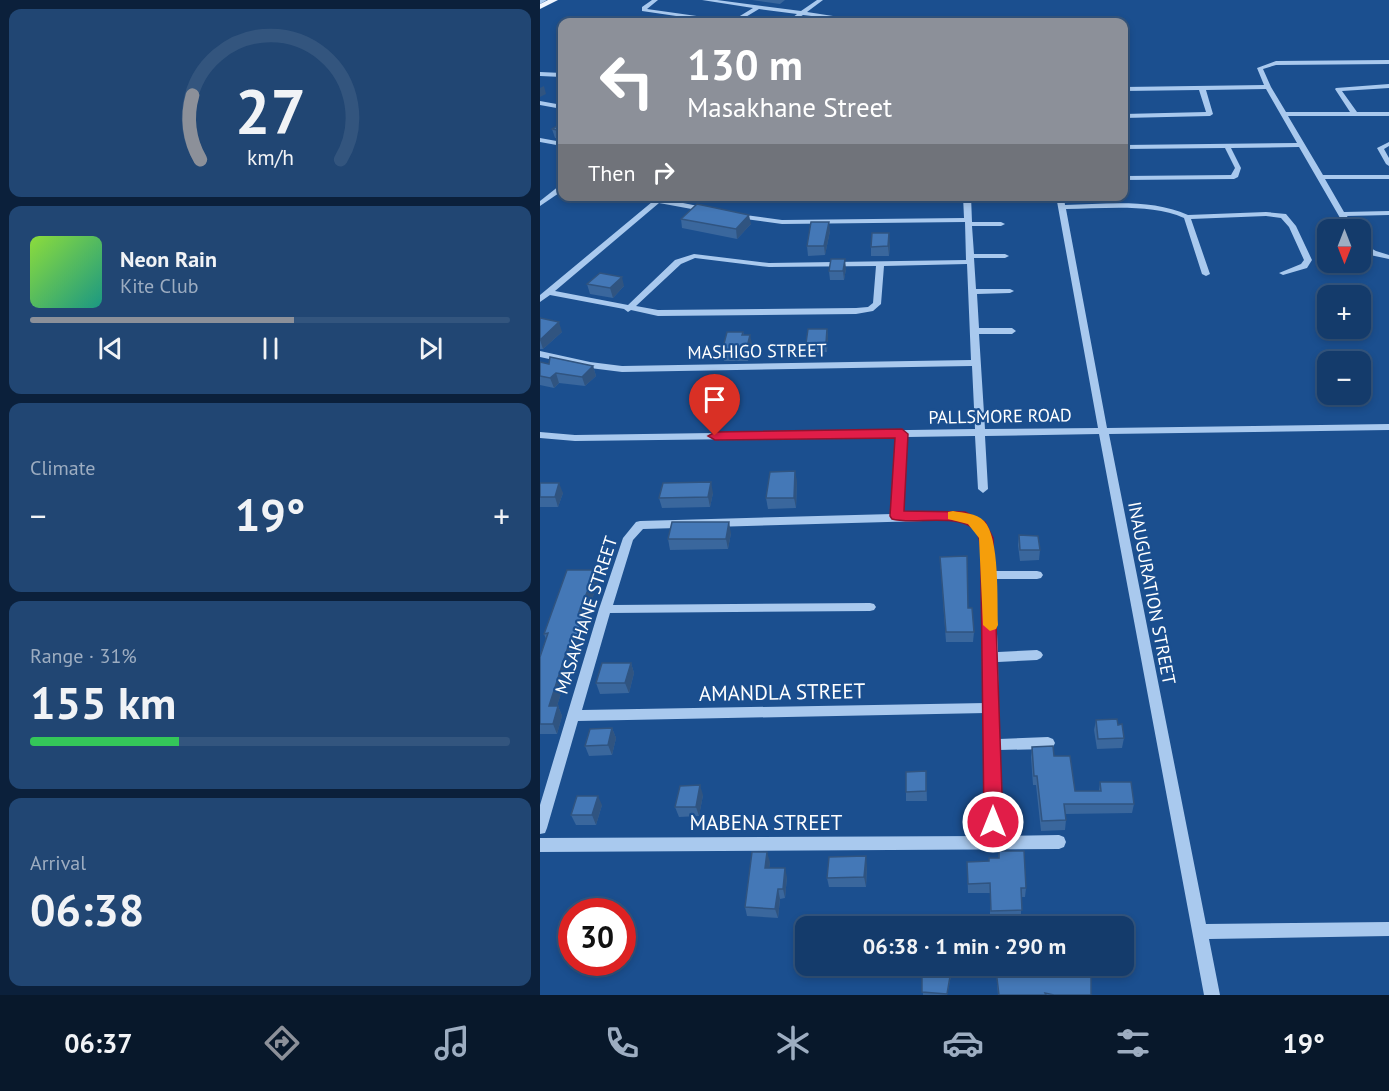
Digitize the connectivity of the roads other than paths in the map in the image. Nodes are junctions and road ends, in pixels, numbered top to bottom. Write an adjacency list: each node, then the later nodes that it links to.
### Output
1 (554, 0): 5 (main road)
2 (655, 0): 8 (street)
3 (705, 0): 6 (street)
4 (820, 0): 7 (street)
5 (540, 7)
6 (758, 7): 7 (street); 9 (street)
7 (803, 13): 10 (street); 11 (street)
8 (693, 18)
9 (740, 18)
10 (795, 18)
11 (840, 18)
12 (1389, 62): 16 (street)
13 (540, 74): 14 (street)
14 (558, 75)
15 (1389, 86): 22 (street)
16 (1268, 87): 17 (street); 21 (street)
17 (1202, 88): 18 (street); 24 (street)
18 (1128, 89)
19 (540, 103): 20 (street)
20 (558, 106)
21 (1284, 114): 22 (street); 28 (street)
22 (1355, 114): 23 (street)
23 (1389, 114)
24 (1128, 117)
25 (540, 140): 26 (street)
26 (558, 143)
27 (1389, 144): 31 (street)
28 (1302, 145): 29 (street); 32 (street)
29 (1227, 146): 30 (street); 34 (street)
30 (1128, 147)
31 (1389, 164)
32 (1320, 177): 33 (street); 43 (street)
33 (1389, 177)
34 (1128, 178)
35 (558, 191): 39 (street)
36 (657, 201): 40 (street); 56 (street)
37 (967, 201): 46 (street)
38 (1061, 202): 44 (street); 65 (street, INAUGURATION STREET)
39 (540, 204)
40 (712, 211)
41 (723, 213): 46 (street)
42 (1389, 213): 43 (street)
43 (1342, 214): 45 (street)
44 (1187, 217): 53 (street); 54 (street)
45 (1345, 219)
46 (968, 222): 47 (street); 51 (street)
47 (1001, 224)
48 (1371, 252): 50 (street)
49 (1005, 256): 51 (street)
50 (1389, 257)
51 (970, 259): 52 (street); 57 (street)
52 (880, 264): 59 (street); 59 (street)
53 (1282, 273)
54 (1206, 274)
55 (1010, 291): 57 (street)
56 (549, 292): 58 (street); 59 (street)
57 (972, 292): 60 (street)
58 (540, 299)
59 (628, 309)
60 (974, 331): 61 (street); 63 (street)
61 (1012, 331)
62 (540, 354): 63 (street, MASHIGO STREET)
63 (975, 363): 66 (street)
64 (1389, 427): 65 (street, PALLSMORE ROAD)
65 (1103, 431): 66 (street, PALLSMORE ROAD); 86 (street, INAUGURATION STREET)
66 (981, 432): 67 (street, PALLSMORE ROAD); 69 (street)
67 (902, 434): 68 (street, PALLSMORE ROAD); 70 (street)
68 (540, 435)
69 (984, 489)
70 (897, 516): 71 (street, MASAKHANE STREET); 74 (street, MASAKHANE STREET)
71 (989, 575): 72 (street); 76 (street)
72 (1038, 575)
73 (870, 607): 74 (street)
74 (605, 609): 78 (street, MASAKHANE STREET)
75 (1037, 655): 76 (street)
76 (992, 657): 77 (street)
77 (992, 708): 78 (street, AMANDLA STREET); 80 (street)
78 (573, 716): 81 (street, MASAKHANE STREET)
79 (1048, 743): 80 (street)
80 (994, 745): 82 (street)
81 (540, 828)
82 (993, 841): 83 (street, MABENA STREET); 84 (street, MABENA STREET)
83 (1059, 842)
84 (540, 845)
85 (1389, 929): 86 (street)
86 (1200, 933): 87 (street, INAUGURATION STREET)
87 (1212, 995)

